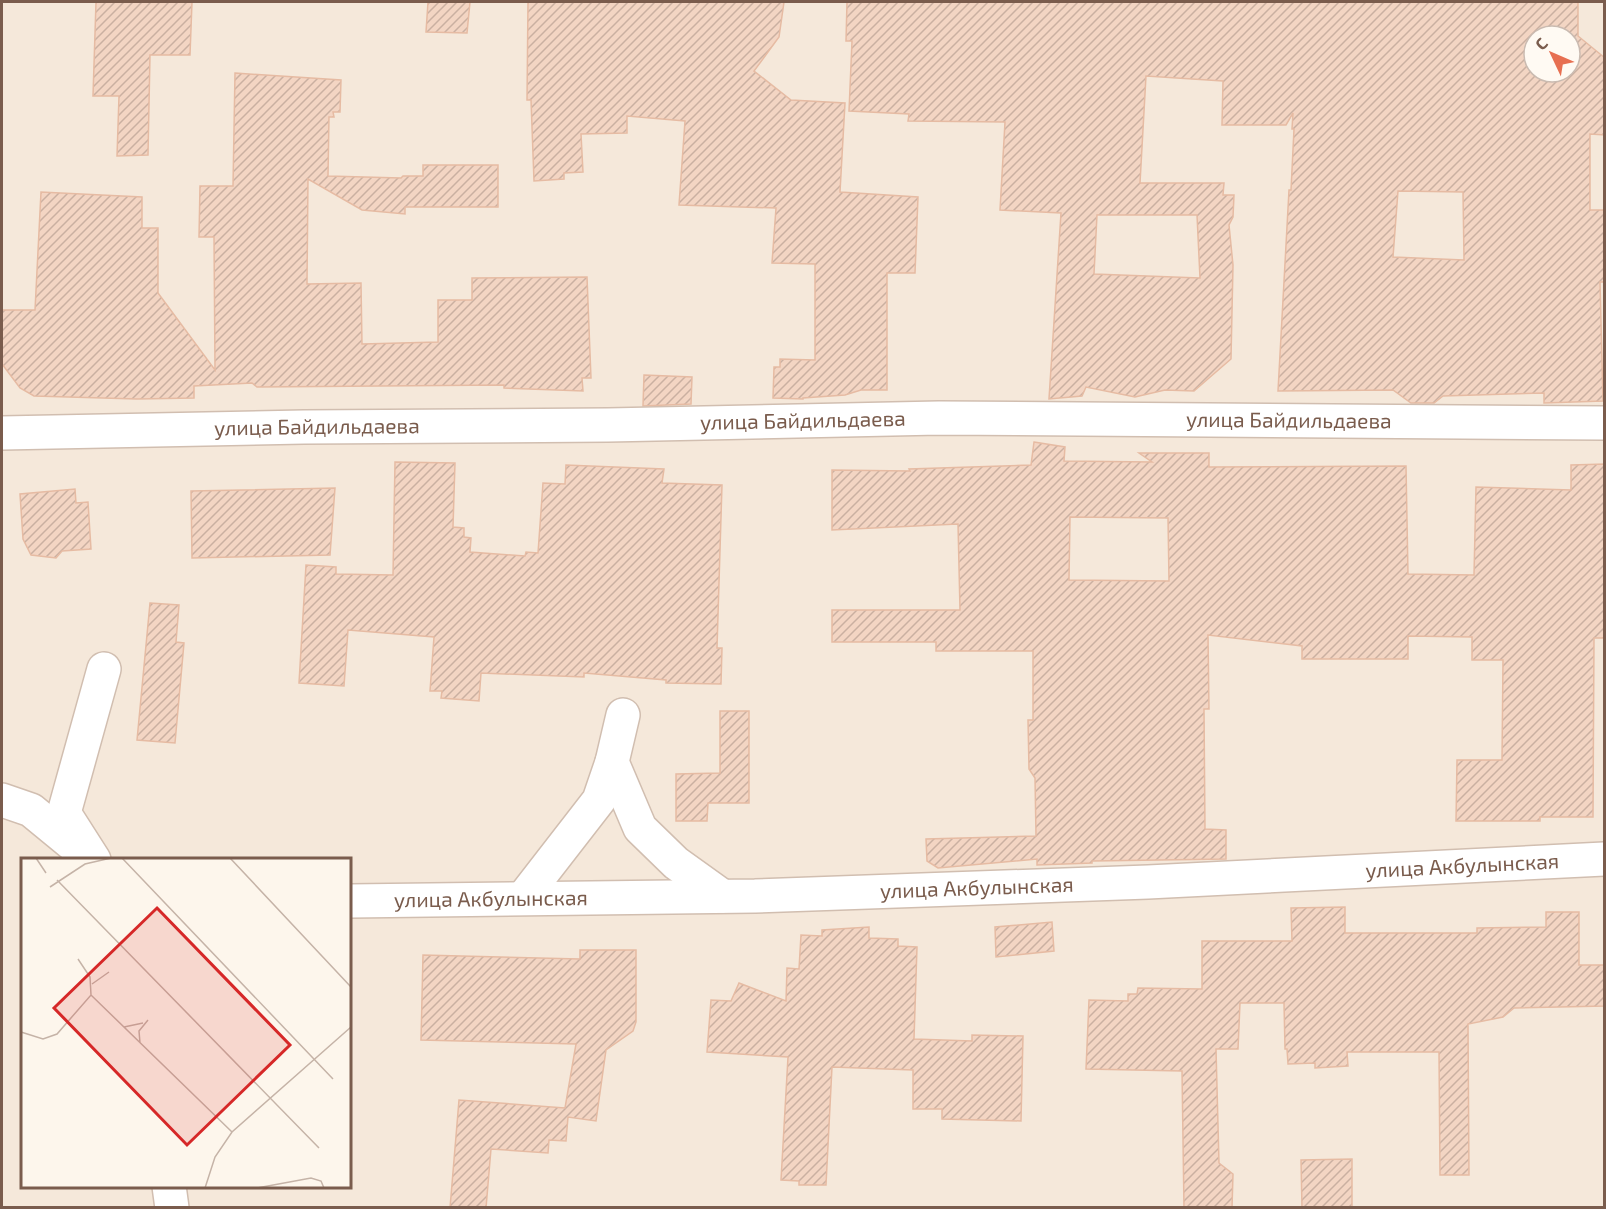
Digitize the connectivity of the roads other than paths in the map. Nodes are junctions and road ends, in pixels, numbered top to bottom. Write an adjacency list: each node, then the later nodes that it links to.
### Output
1 (1605, 423): 2 (street, улица Байдильдаева)
2 (2, 433)
3 (104, 669): 8 (street)
4 (623, 715): 5 (street)
5 (612, 762): 10 (street); 11 (street)
6 (2, 800): 7 (street)
7 (91, 858)
8 (92, 858)
9 (1605, 859): 10 (street, улица Акбулынская)
10 (722, 896): 11 (street, улица Акбулынская)
11 (523, 898): 12 (street, улица Акбулынская)
12 (351, 901)
13 (169, 1188): 14 (street)
14 (172, 1208)

